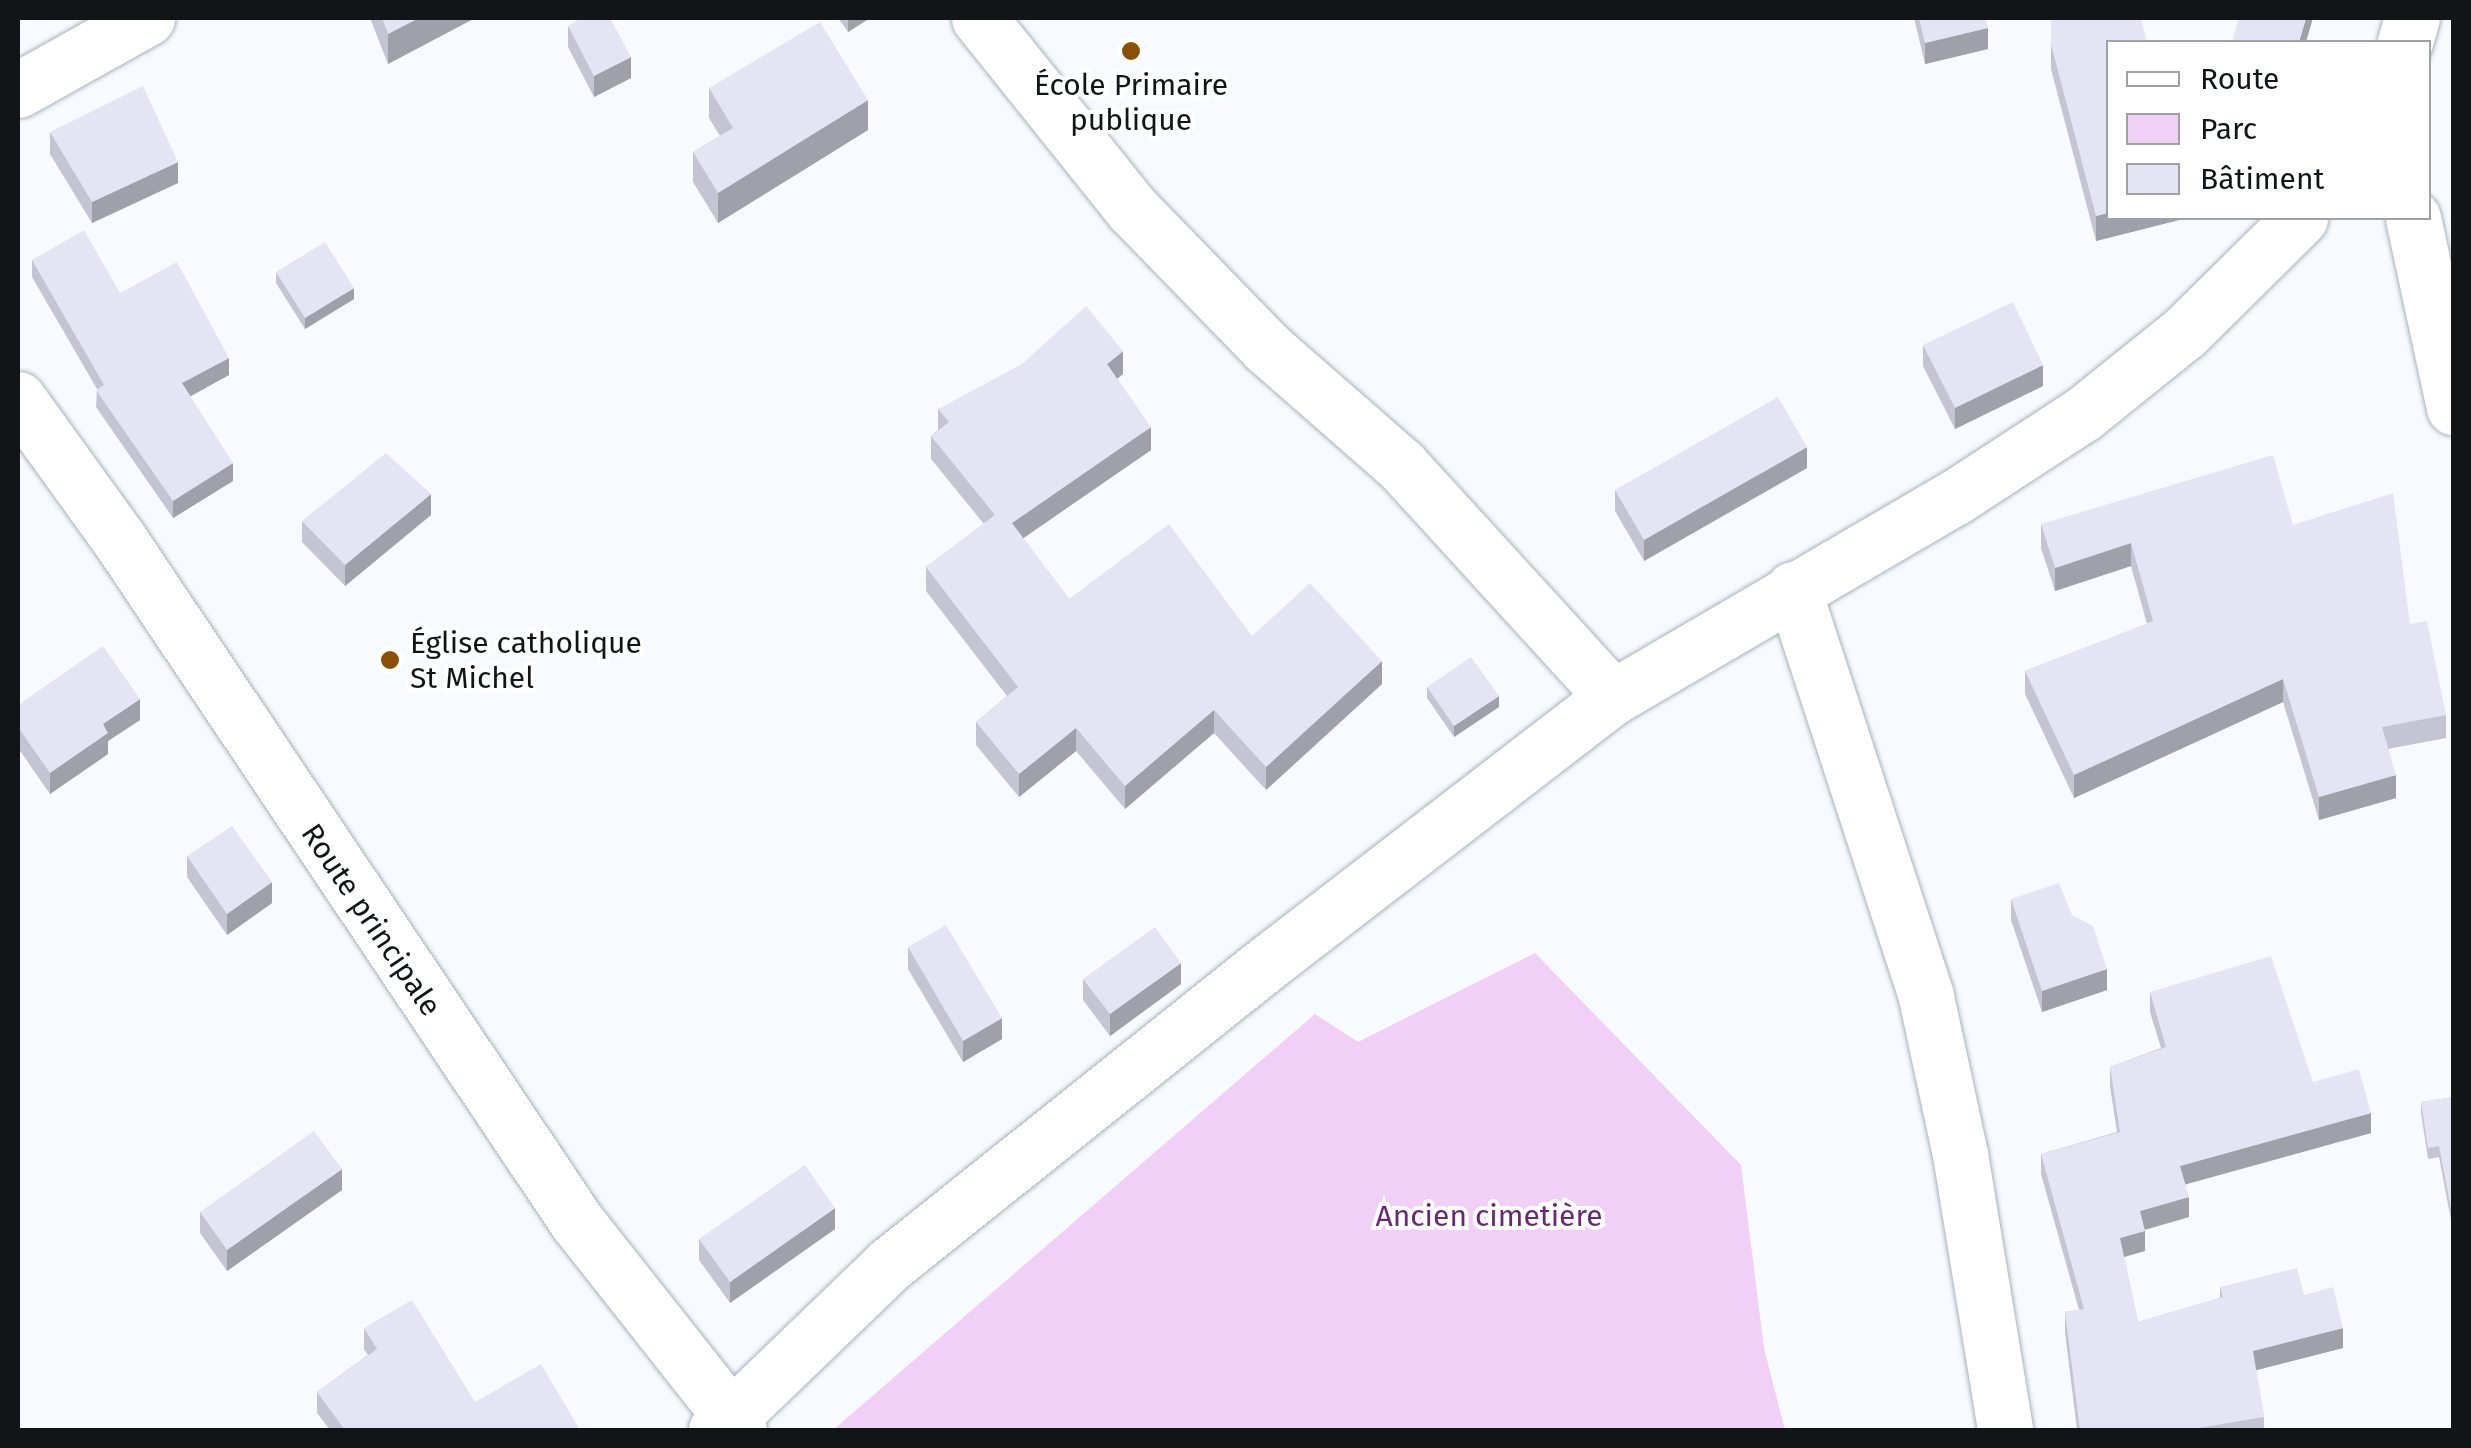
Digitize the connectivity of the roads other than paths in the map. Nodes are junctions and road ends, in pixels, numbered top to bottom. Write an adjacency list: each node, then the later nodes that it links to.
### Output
1 (147, 18): 3 (street)
2 (979, 18): 9 (street)
3 (18, 90)
4 (2298, 220): 8 (street)
5 (2413, 220): 7 (street)
6 (18, 399): 10 (street, Route principale)
7 (2454, 408)
8 (1792, 589): 9 (street); 11 (street)
9 (1614, 697): 10 (street)
10 (729, 1426)
11 (2005, 1430)

